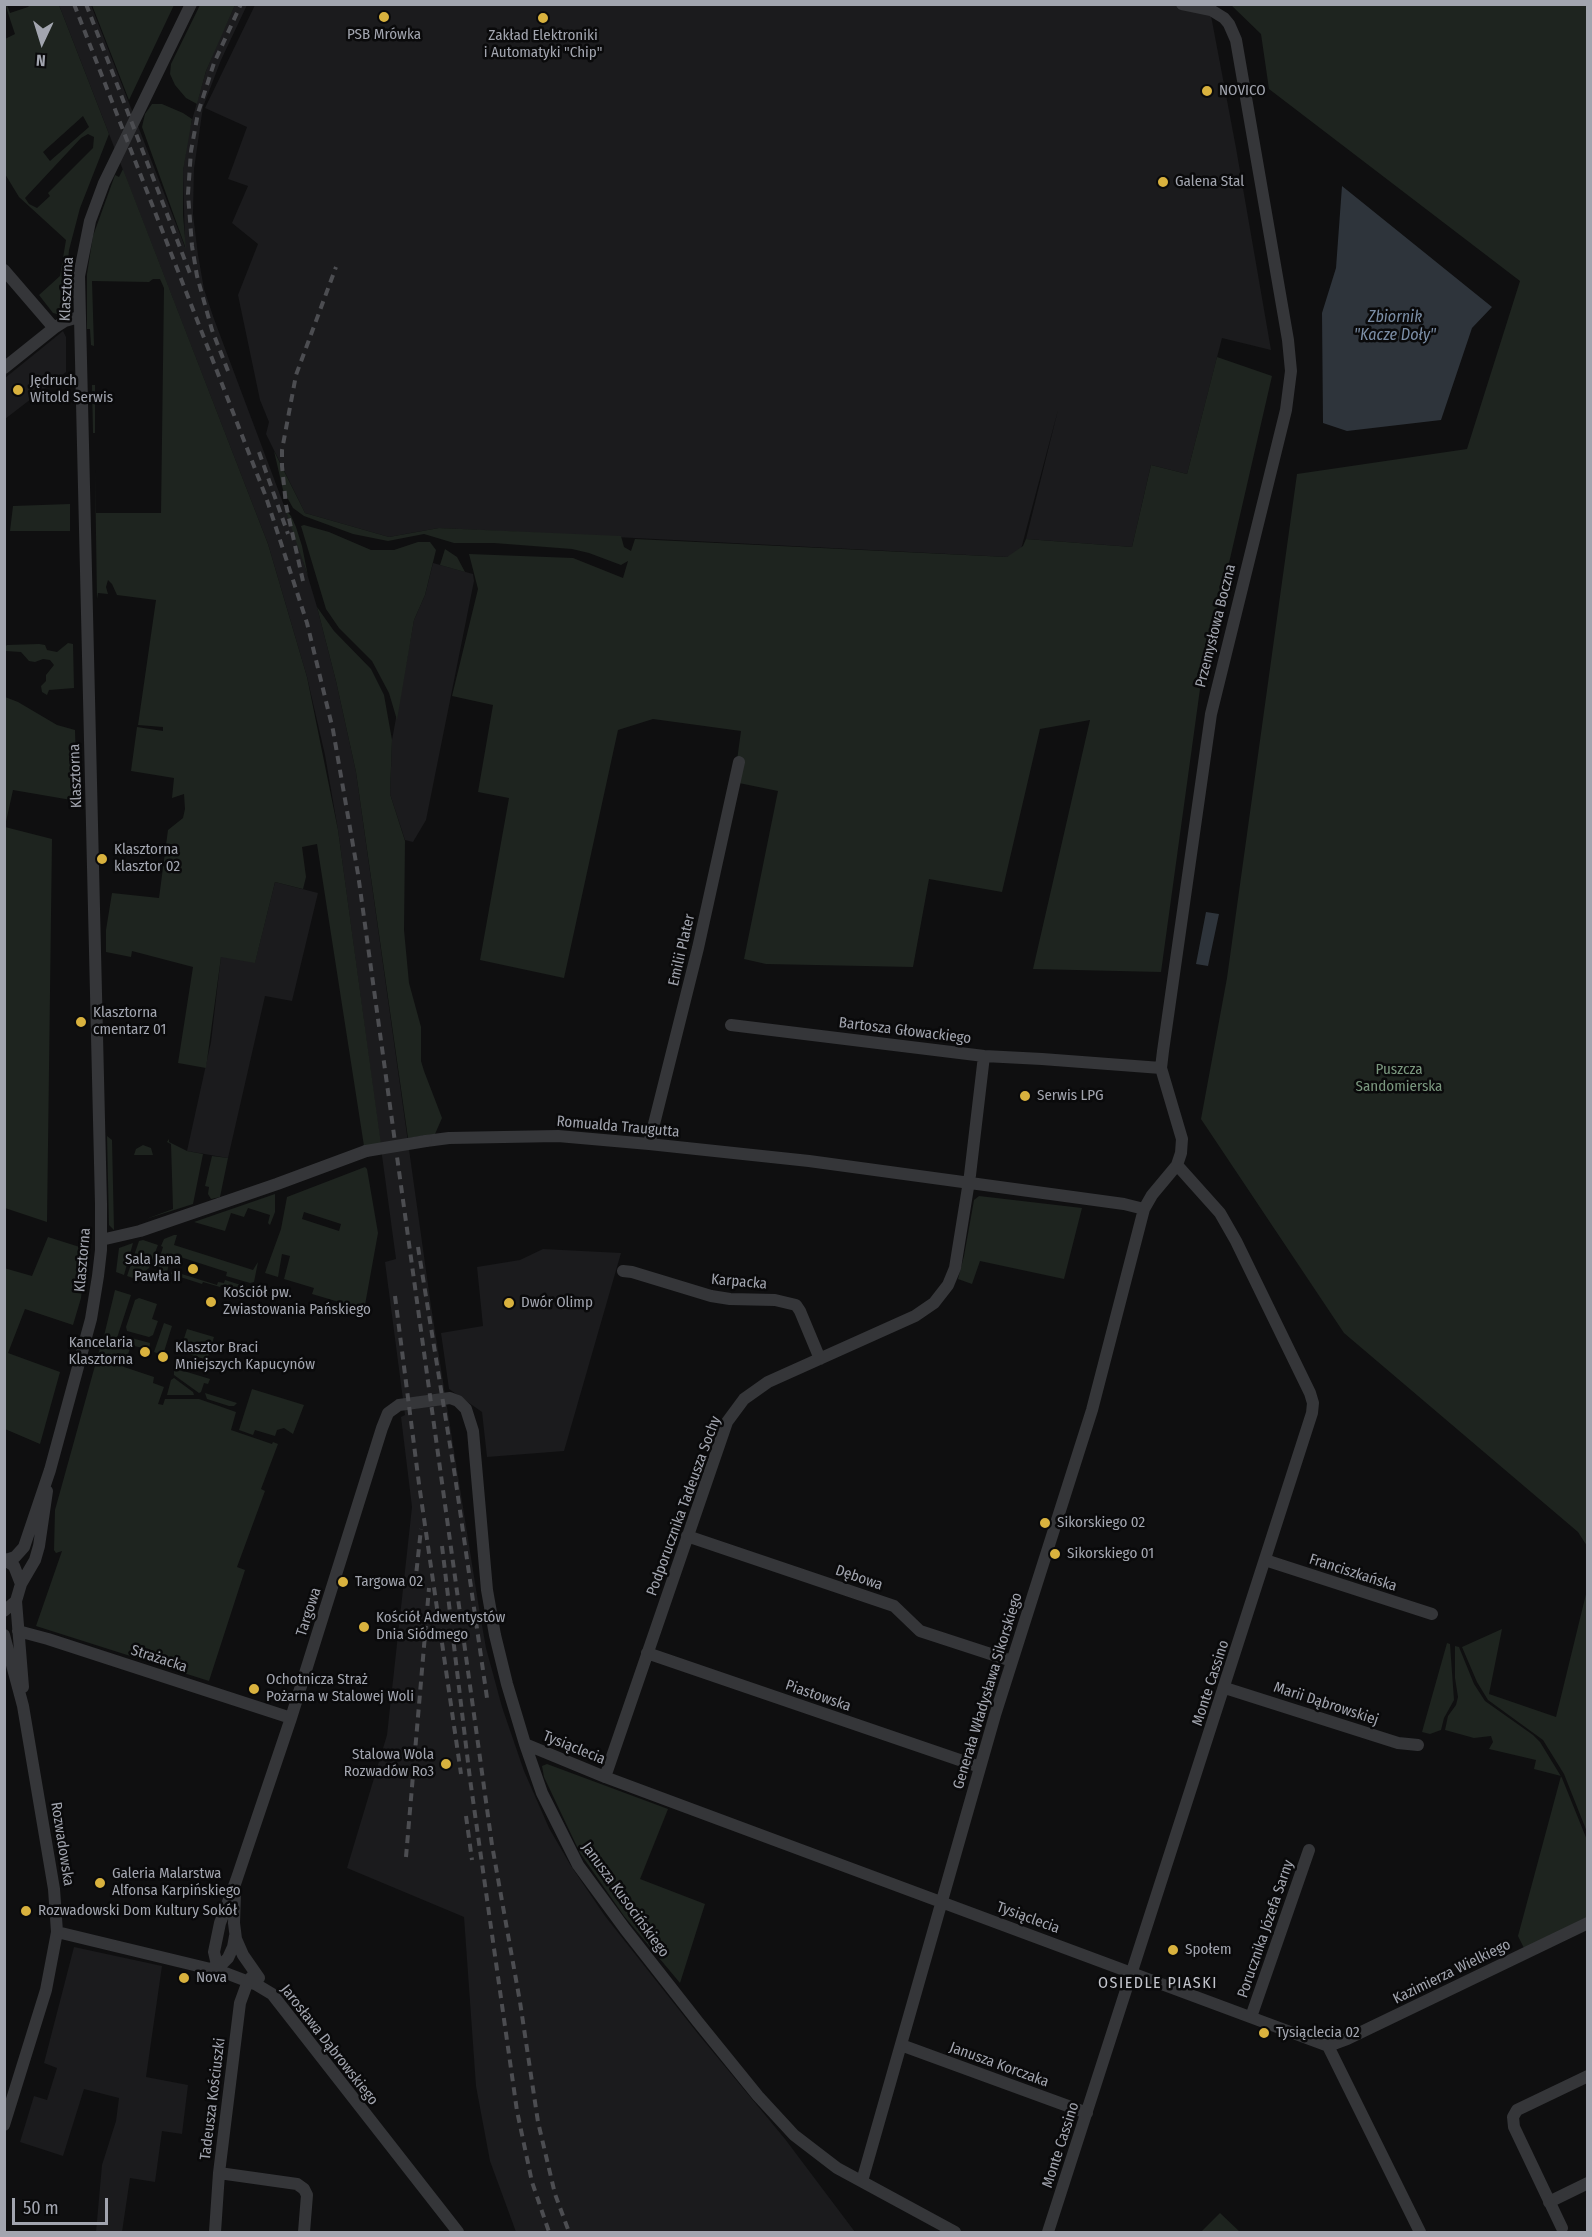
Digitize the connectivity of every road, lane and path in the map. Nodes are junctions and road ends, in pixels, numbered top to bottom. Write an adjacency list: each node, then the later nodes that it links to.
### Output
1 (191, 4): 4 (street, Klasztorna)
2 (1182, 4): 10 (street, Przemysłowa Boczna)
3 (4, 270): 5 (street)
4 (80, 318): 5 (street); 15 (street, Klasztorna)
5 (54, 328): 6 (street)
6 (4, 368)
7 (739, 762): 11 (street, Emilii Plater)
8 (731, 1025): 9 (street, Bartosza Głowackiego)
9 (984, 1056): 10 (street); 13 (street, Bartosza Głowackiego)
10 (1161, 1068): 12 (street, Przemysłowa Boczna)
11 (649, 1144): 13 (street, Romualda Traugutta); 15 (street, Romualda Traugutta, bridge)
12 (1178, 1165): 14 (street); 22 (street, Monte Cassino)
13 (968, 1183): 14 (street, Romualda Traugutta); 17 (street, Podporucznika Tadeusza Sochy)
14 (1144, 1209): 30 (street, Generała Władysława Sikorskiego)
15 (101, 1240): 19 (street, Klasztorna)
16 (623, 1271): 17 (street, Karpacka)
17 (820, 1359): 20 (street, Podporucznika Tadeusza Sochy)
18 (450, 1398): 33 (street, Targowa); 34 (street, Janusza Kusocińskiego)
19 (50, 1470): 21 (street, Klasztorna); 23 (street, Klasztorna)
20 (687, 1536): 29 (street, Podporucznika Tadeusza Sochy); 30 (street, Dębowa)
21 (5, 1560): 23 (street)
22 (1265, 1560): 26 (street, Franciszkańska); 31 (street, Monte Cassino)
23 (21, 1584): 24 (street, Klasztorna)
24 (16, 1601): 25 (street); 27 (street, Rozwadowska)
25 (4, 1611)
26 (1432, 1614)
27 (18, 1631): 32 (street, Rozwadowska); 33 (street, Strażacka)
28 (4, 1635): 32 (street, Rozwadowska)
29 (647, 1653): 36 (street, Piastowska); 37 (street, Podporucznika Tadeusza Sochy)
30 (1012, 1661): 36 (street, Generała Władysława Sikorskiego)
31 (1225, 1688): 35 (street, Marii Dąbrowskiej); 45 (street, Monte Cassino)
32 (23, 1707): 42 (street, Rozwadowska)
33 (291, 1718): 39 (street, Targowa)
34 (525, 1744): 37 (street, Tysiąclecia); 55 (street, Janusza Kusocińskiego)
35 (1418, 1745)
36 (980, 1767): 40 (street, Generała Władysława Sikorskiego)
37 (605, 1777): 40 (street, Tysiąclecia)
38 (1309, 1850): 48 (street, Porucznika Józefa Sarny)
39 (236, 1881): 43 (street, Targowa); 44 (street, Targowa)
40 (942, 1902): 45 (street, Tysiąclecia); 49 (street, Generała Władysława Sikorskiego)
41 (1586, 1927): 50 (street, Kazimierza Wielkiego)
42 (57, 1932): 44 (street); 53 (street, Rozwadowska)
43 (235, 1932): 44 (street); 46 (street, Targowa)
44 (217, 1969): 46 (street)
45 (1133, 1973): 48 (street, Tysiąclecia); 52 (street, Monte Cassino)
46 (251, 1977): 47 (street, Targowa); 54 (street, Tadeusza Kościuszki)
47 (272, 1994): 61 (street, Jarosława Dąbrowskiego)
48 (1251, 2017): 50 (street, Tysiąclecia)
49 (901, 2045): 52 (street, Janusza Korczaka); 55 (street, Generała Władysława Sikorskiego)
50 (1328, 2046): 64 (street)
51 (1587, 2076): 57 (street)
52 (1087, 2113): 63 (street, Monte Cassino)
53 (4, 2125)
54 (219, 2173): 59 (street, Tadeusza Kościuszki); 60 (street)
55 (862, 2181): 62 (street, Janusza Kusocińskiego)
56 (1587, 2183): 57 (street)
57 (1549, 2202): 58 (street)
58 (1562, 2228)
59 (215, 2232)
60 (304, 2232)
61 (458, 2232)
62 (955, 2232)
63 (1048, 2232)
64 (1420, 2232)

